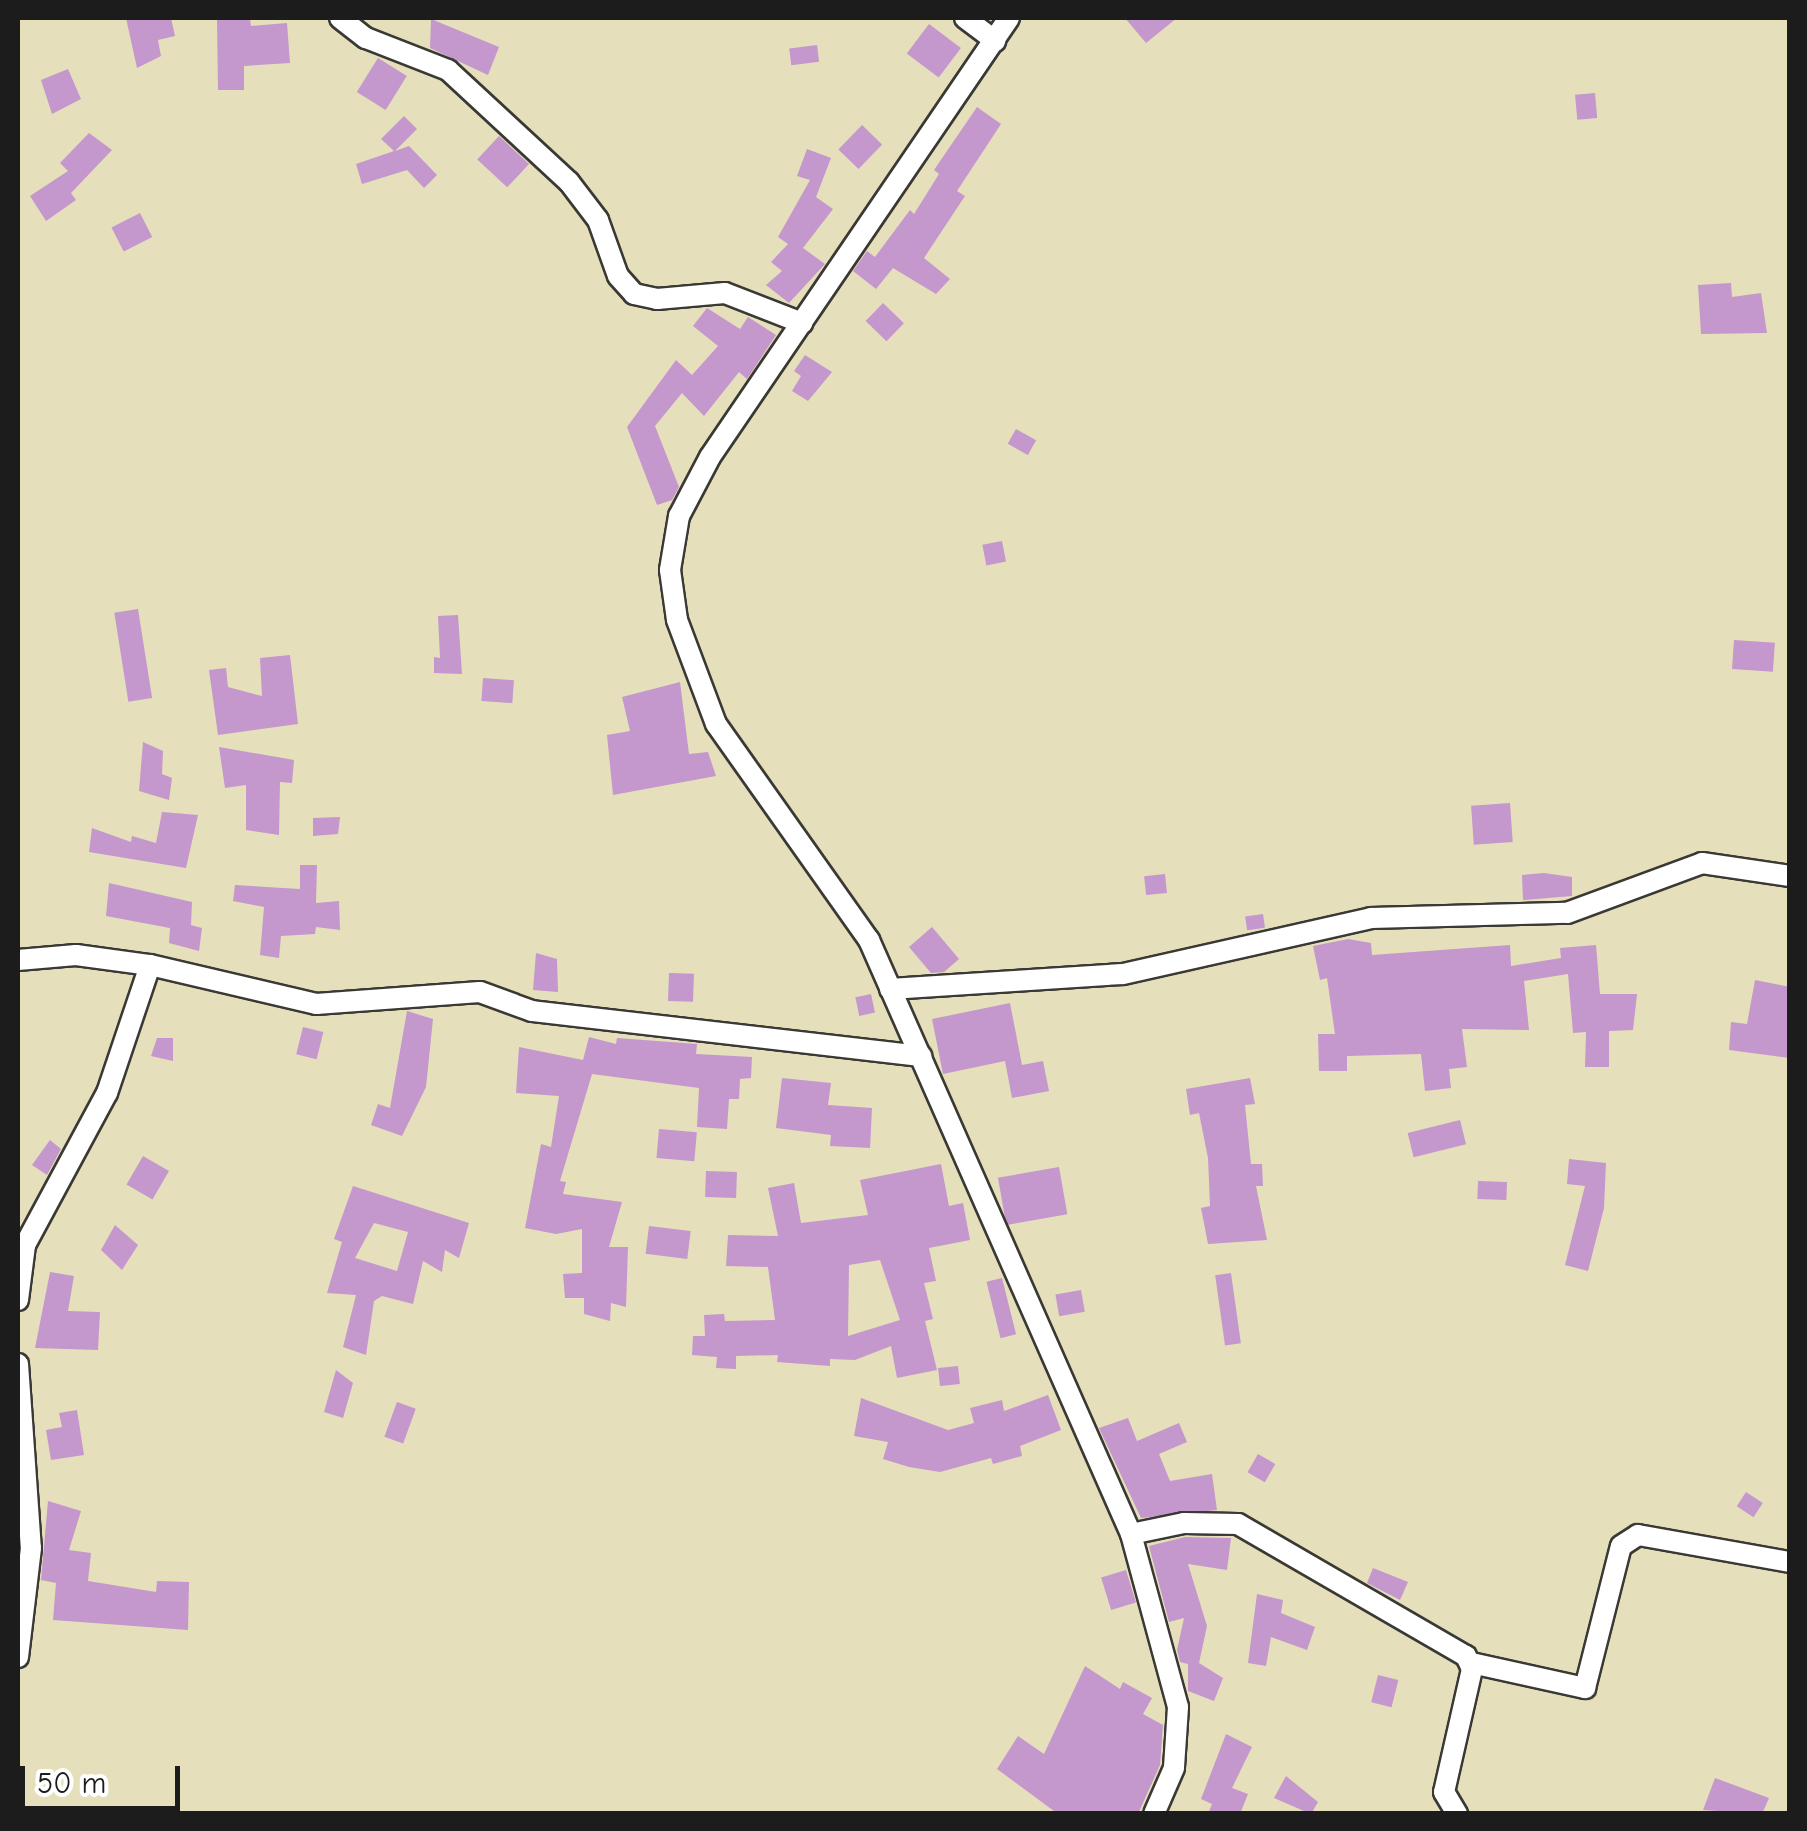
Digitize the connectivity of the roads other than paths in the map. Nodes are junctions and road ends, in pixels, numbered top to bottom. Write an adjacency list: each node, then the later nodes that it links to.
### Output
1 (340, 18): 5 (street)
2 (965, 18): 4 (street)
3 (1009, 18): 4 (street)
4 (995, 41): 5 (street)
5 (802, 323): 9 (street)
6 (1790, 876): 9 (street)
7 (18, 960): 8 (street)
8 (150, 966): 10 (street); 11 (street)
9 (890, 989): 10 (street)
10 (921, 1056): 13 (street)
11 (18, 1300)
12 (18, 1364): 15 (street)
13 (1131, 1534): 16 (street); 17 (street)
14 (1790, 1562): 16 (street)
15 (18, 1658)
16 (1471, 1663): 18 (street)
17 (1154, 1814)
18 (1457, 1814)

